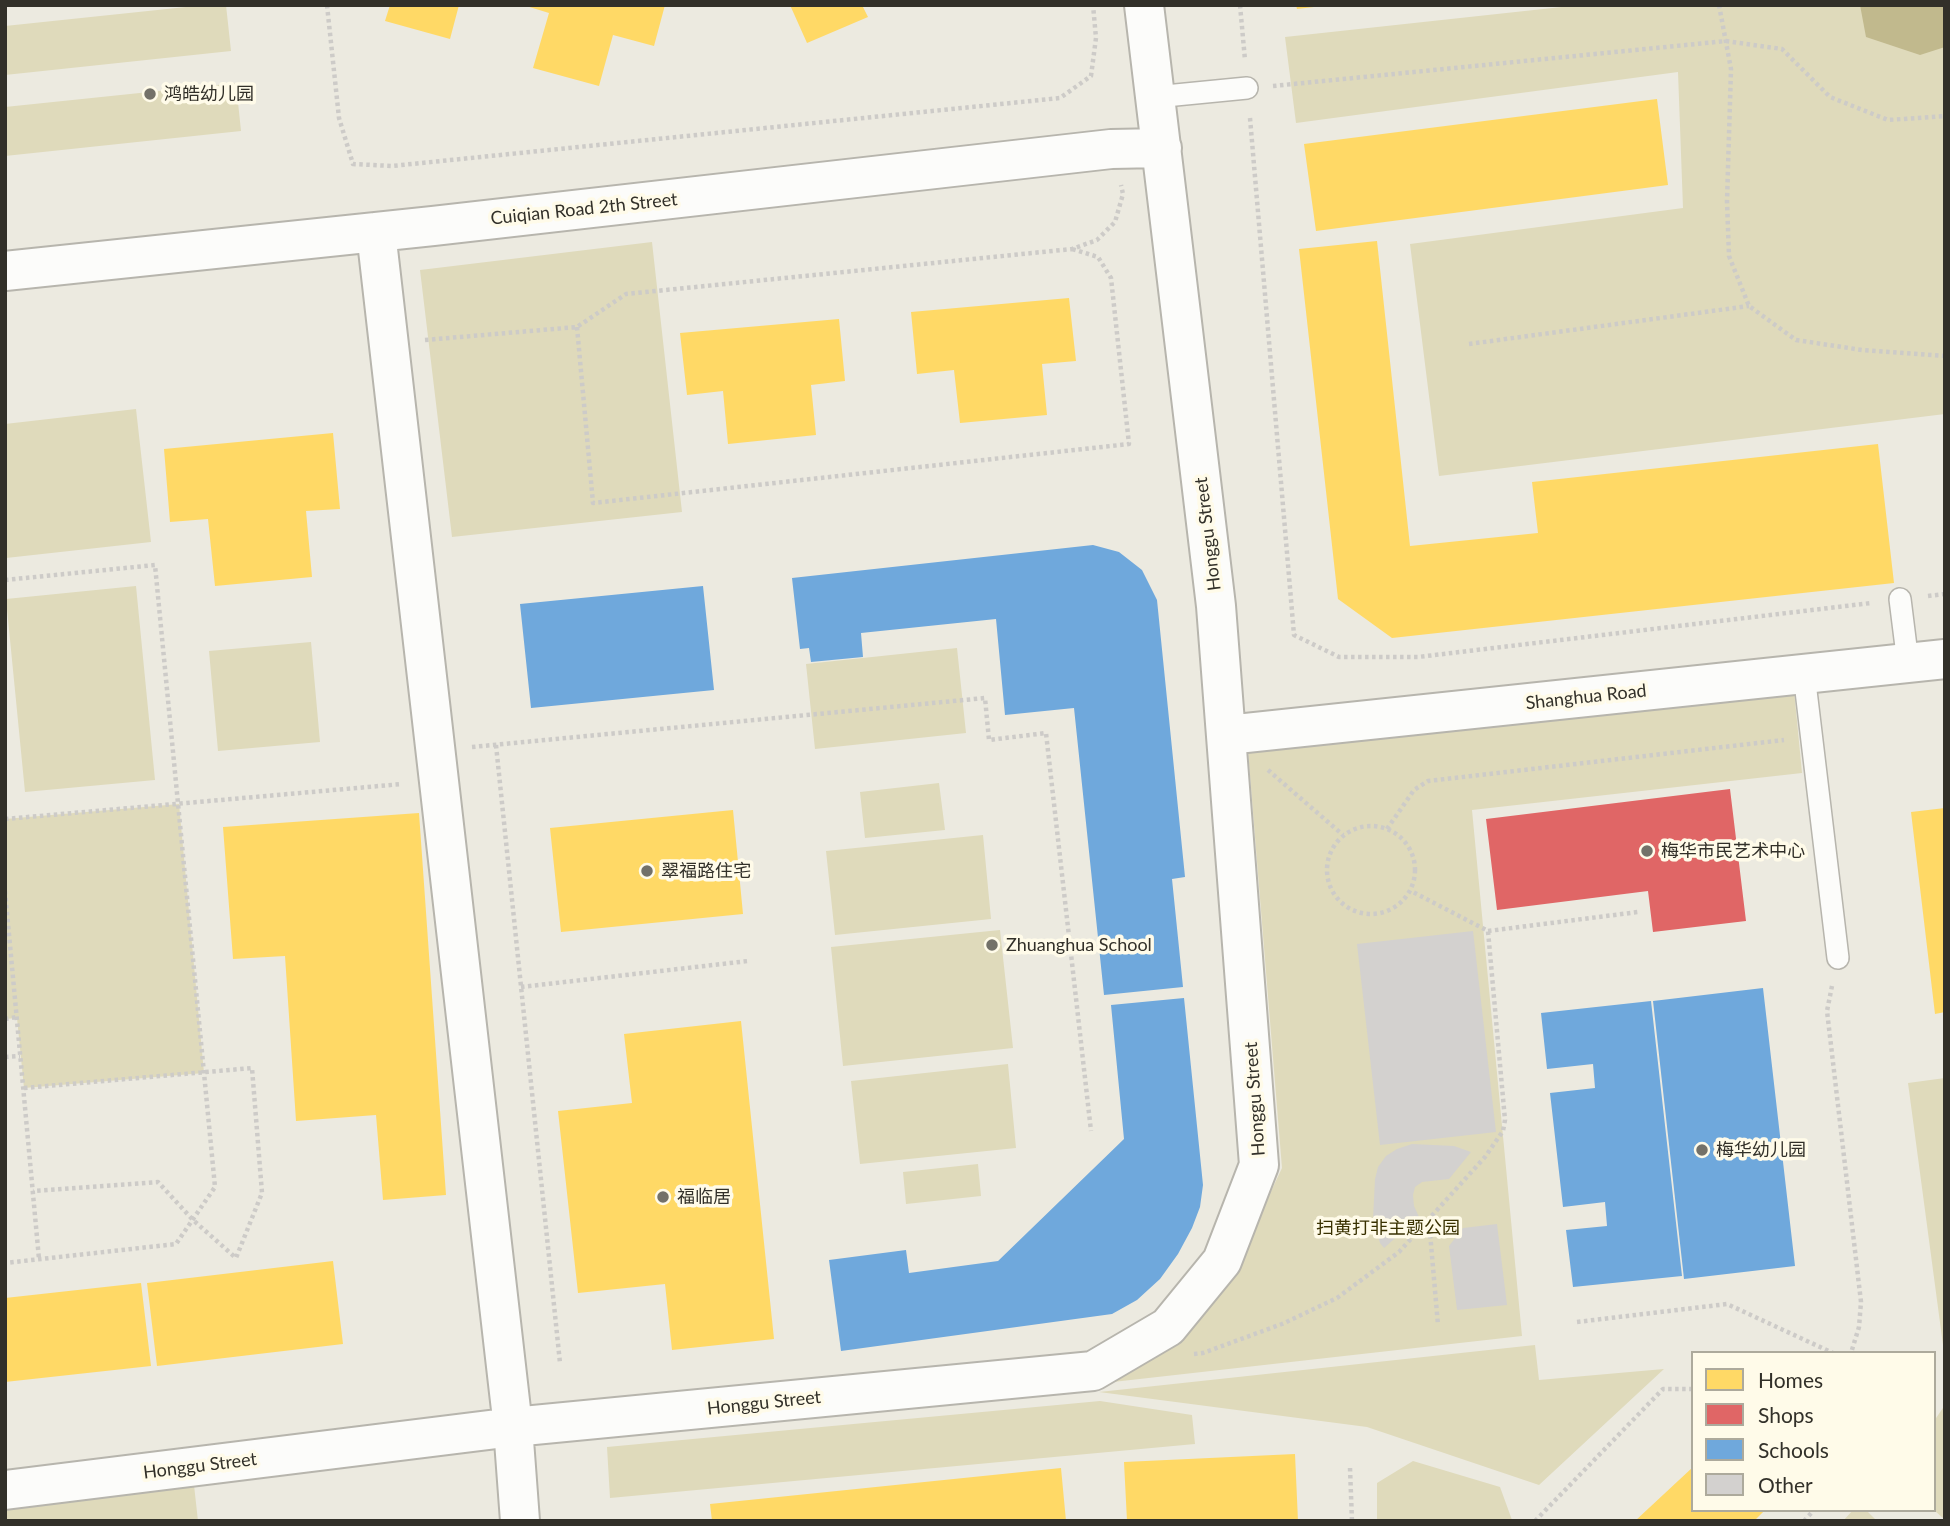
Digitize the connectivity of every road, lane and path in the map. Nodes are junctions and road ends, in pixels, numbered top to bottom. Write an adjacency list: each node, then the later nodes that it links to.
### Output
1 (327, 5): 2 (path)
2 (1093, 5)
3 (1144, 5): 8 (street, Honggu Street)
4 (1240, 5): 7 (path)
5 (1719, 5): 6 (path)
6 (1726, 41): 7 (path); 9 (path); 15 (path)
7 (1247, 88): 8 (lane); 22 (path)
8 (1156, 97): 10 (street, Honggu Street)
9 (1945, 116)
10 (1162, 148): 11 (street, Cuiqian Road 2th Street); 26 (street, Honggu Street)
11 (1111, 149): 12 (street, Cuiqian Road 2th Street); 13 (path)
12 (376, 232): 14 (street, Cuiqian Road 2th Street); 17 (street)
13 (1072, 249): 16 (path); 16 (path)
14 (5, 271)
15 (1749, 306): 18 (path); 19 (path)
16 (577, 327): 17 (path)
17 (389, 343): 29 (street)
18 (1469, 344)
19 (1945, 356)
20 (5, 580): 30 (path)
21 (1945, 594): 22 (path)
22 (1900, 599): 24 (lane)
23 (1945, 659): 24 (street, Shanghua Road)
24 (1908, 663): 25 (street, Shanghua Road)
25 (1804, 674): 26 (street, Shanghua Road); 27 (lane)
26 (1227, 735): 33 (path); 60 (street, Honggu Street)
27 (1812, 737): 32 (path); 38 (lane)
28 (496, 745): 29 (path); 40 (path); 47 (path)
29 (438, 766): 30 (path); 60 (street)
30 (178, 804): 31 (path); 45 (path)
31 (5, 819)
32 (1387, 828): 33 (path); 35 (path)
33 (1343, 835): 35 (path)
34 (5, 891): 41 (path)
35 (1411, 891): 37 (path)
36 (1638, 912): 37 (path)
37 (1488, 931): 50 (path)
38 (1838, 958): 56 (path)
39 (748, 961): 40 (path)
40 (521, 987): 58 (path)
41 (17, 1017): 42 (path); 43 (path)
42 (5, 1019)
43 (20, 1056): 44 (path); 46 (path)
44 (5, 1057)
45 (204, 1073): 46 (path); 49 (path); 49 (path)
46 (24, 1088): 48 (path)
47 (1091, 1131)
48 (33, 1191): 49 (path); 51 (path)
49 (193, 1220): 51 (path)
50 (1429, 1221): 54 (path); 57 (path)
51 (39, 1259): 52 (path)
52 (5, 1262)
53 (1577, 1322): 55 (path)
54 (1438, 1325)
55 (1829, 1351)
56 (1852, 1351)
57 (1190, 1354)
58 (560, 1363)
59 (1691, 1389): 63 (path)
60 (513, 1427): 62 (street, Honggu Street); 64 (street)
61 (1350, 1468): 65 (path)
62 (5, 1490)
63 (1536, 1520)
64 (520, 1521)
65 (1352, 1521)

